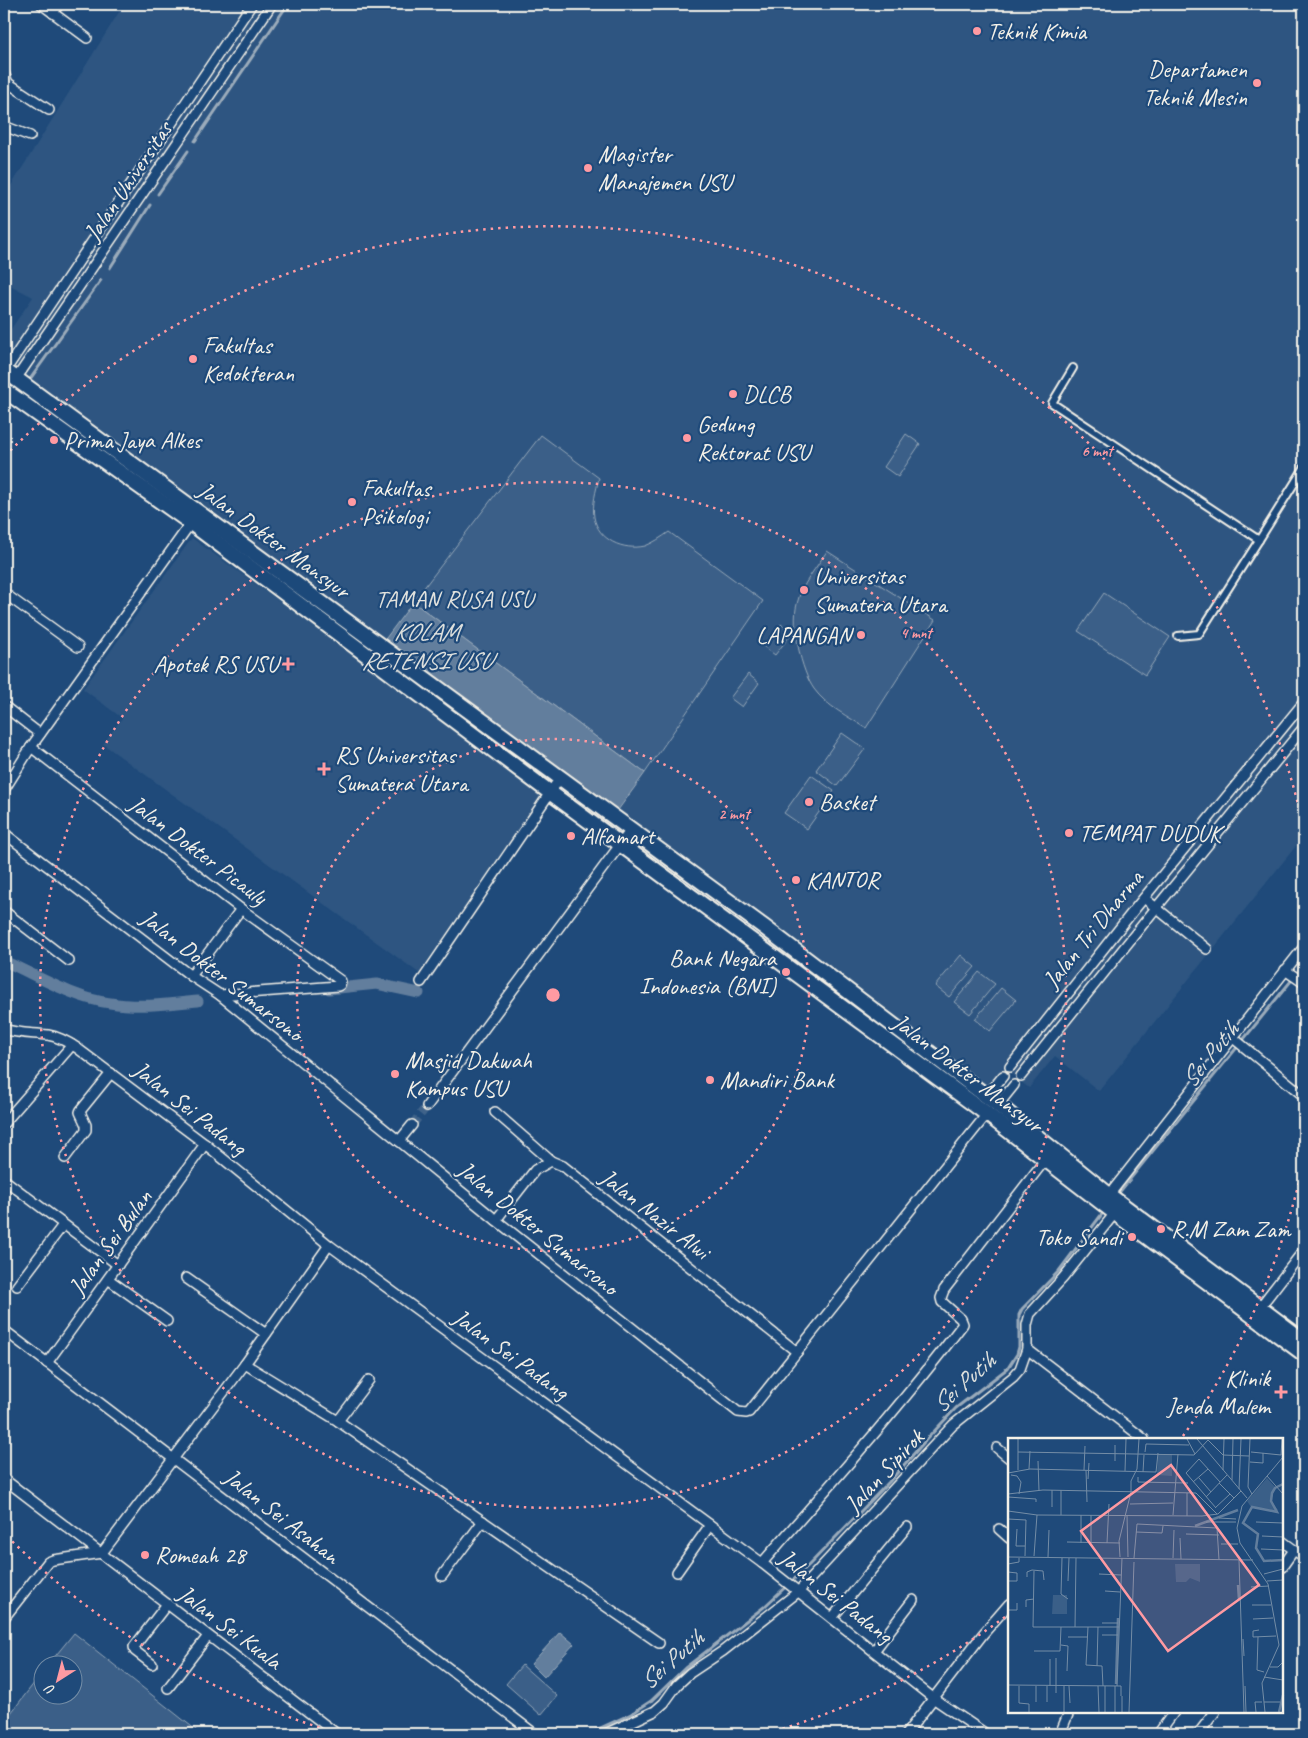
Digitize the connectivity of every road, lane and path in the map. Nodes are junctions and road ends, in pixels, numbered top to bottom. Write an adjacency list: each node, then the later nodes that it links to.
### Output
1 (41, 4): 5 (street)
2 (59, 4): 5 (street)
3 (252, 4): 7 (street, Jalan Universitas)
4 (272, 4): 8 (street, Jalan Universitas)
5 (53, 13): 6 (street)
6 (87, 38)
7 (213, 62): 8 (street); 13 (street, Jalan Universitas)
8 (226, 71): 14 (street, Jalan Universitas)
9 (4, 73): 10 (street)
10 (49, 110)
11 (4, 126): 12 (street)
12 (30, 136)
13 (131, 183): 14 (street); 16 (street, Jalan Universitas)
14 (145, 192): 17 (street, Jalan Universitas)
15 (1073, 368): 21 (street)
16 (4, 370): 17 (main road, Jalan Dokter Mansyur)
17 (16, 379): 20 (main road, Jalan Dokter Mansyur)
18 (4, 390): 20 (main road, Jalan Dokter Mansyur)
19 (1304, 468): 21 (street)
20 (195, 518): 24 (main road, Jalan Dokter Mansyur); 26 (main road, Jalan Dokter Mansyur); 30 (street)
21 (1259, 540): 23 (street)
22 (4, 593): 25 (street)
23 (1178, 636)
24 (380, 646): 26 (street); 32 (main road, Jalan Dokter Mansyur)
25 (78, 647)
26 (370, 659): 34 (main road, Jalan Dokter Mansyur)
27 (1304, 702): 40 (street, Jalan Tri Dharma)
28 (4, 706): 30 (street)
29 (1304, 727): 41 (street, Jalan Tri Dharma)
30 (40, 734): 31 (street)
31 (32, 747): 33 (street); 42 (street, Jalan Dokter Picauly)
32 (560, 778): 34 (street); 35 (main road, Jalan Dokter Mansyur)
33 (4, 790)
34 (551, 793): 37 (main road, Jalan Dokter Mansyur); 51 (street)
35 (613, 817): 36 (main road, Jalan Dokter Mansyur); 37 (street)
36 (631, 830): 39 (street); 61 (main road, Jalan Dokter Mansyur)
37 (603, 832): 39 (main road, Jalan Dokter Mansyur)
38 (4, 833): 49 (street, Jalan Dokter Sumarsono)
39 (620, 844): 64 (street); 66 (main road, Jalan Dokter Mansyur)
40 (1144, 898): 41 (street); 46 (street, Jalan Tri Dharma)
41 (1156, 908): 45 (street); 47 (street, Jalan Tri Dharma)
42 (241, 909): 49 (street); 52 (street, Jalan Dokter Picauly)
43 (4, 911): 48 (street)
44 (1304, 947): 50 (street, Jalan Sipirok)
45 (1207, 949)
46 (1101, 951): 47 (street); 56 (street, Jalan Tri Dharma)
47 (1113, 961): 59 (street, Jalan Tri Dharma)
48 (69, 962)
49 (191, 976): 52 (street, Jalan Dokter Sumarsono)
50 (1295, 976): 54 (street, Jalan Sipirok)
51 (421, 982)
52 (220, 995): 69 (street, Jalan Dokter Sumarsono)
53 (4, 1029): 55 (street, Jalan Sei Padang)
54 (1237, 1041): 62 (street); 75 (street, Jalan Sipirok)
55 (72, 1045): 57 (street, Jalan Sei Padang); 67 (street)
56 (1010, 1067)
57 (111, 1074): 70 (street, Jalan Sei Padang); 71 (street)
58 (1003, 1076): 61 (street)
59 (1021, 1076)
60 (1014, 1085): 63 (street)
61 (987, 1096): 63 (main road, Jalan Dokter Mansyur)
62 (1304, 1096)
63 (998, 1105): 75 (main road, Jalan Dokter Mansyur)
64 (427, 1106)
65 (495, 1112): 73 (street, Jalan Nazir Alwi)
66 (987, 1114): 72 (main road, Jalan Dokter Mansyur); 90 (street, Jalan Dokter Sumarsono)
67 (4, 1124)
68 (412, 1125): 69 (street)
69 (399, 1141): 76 (street, Jalan Dokter Sumarsono)
70 (205, 1144): 78 (street, Jalan Sei Padang); 80 (street, Jalan Sei Bulan)
71 (65, 1158)
72 (1045, 1160): 75 (main road, Jalan Dokter Mansyur); 110 (street)
73 (551, 1161): 76 (street); 90 (street, Jalan Nazir Alwi)
74 (6, 1181): 77 (street)
75 (1111, 1203): 84 (main road, Jalan Dokter Mansyur); 89 (street, Jalan Sipirok); 91 (main road, Jalan Dokter Mansyur)
76 (496, 1220): 90 (street, Jalan Dokter Sumarsono)
77 (63, 1224): 80 (street); 83 (street)
78 (329, 1245): 87 (street); 102 (street, Jalan Sei Padang)
79 (1304, 1250): 84 (street)
80 (118, 1265): 82 (street, Jalan Sei Bulan)
81 (186, 1278): 87 (street)
82 (108, 1279): 85 (street); 92 (street, Jalan Sei Bulan)
83 (17, 1286)
84 (1260, 1307): 88 (main road, Jalan Dokter Mansyur)
85 (167, 1321)
86 (4, 1330): 92 (street, Jalan Sei Asahan)
87 (266, 1334): 93 (street)
88 (1304, 1342)
89 (1027, 1349): 96 (street); 114 (street, Jalan Sipirok)
90 (797, 1352)
91 (1304, 1354)
92 (47, 1363): 99 (street, Jalan Sei Asahan)
93 (246, 1364): 95 (street); 99 (street)
94 (369, 1380): 95 (street)
95 (338, 1421): 101 (street)
96 (1142, 1438)
97 (997, 1448): 98 (street)
98 (1008, 1457)
99 (174, 1458): 108 (street); 130 (street, Jalan Sei Asahan)
100 (4, 1479): 108 (street, Jalan Sei Kuala)
101 (483, 1521): 113 (street); 121 (street)
102 (710, 1525): 110 (street, Jalan Sei Padang); 112 (street)
103 (907, 1527): 119 (street)
104 (999, 1529): 105 (street)
105 (1008, 1537)
106 (1283, 1542): 107 (street)
107 (1294, 1550): 109 (street); 111 (street)
108 (102, 1553): 116 (street, Jalan Sei Kuala); 118 (street)
109 (1304, 1557)
110 (762, 1563): 114 (street, Jalan Sei Padang)
111 (1283, 1566)
112 (677, 1572)
113 (442, 1576)
114 (796, 1590): 119 (street, Jalan Sei Padang); 131 (street, Jalan Sipirok)
115 (913, 1600): 122 (street)
116 (167, 1604): 120 (street, Jalan Sei Kuala); 123 (street)
117 (1008, 1605): 125 (street)
118 (4, 1618)
119 (832, 1618): 122 (street, Jalan Sei Padang)
120 (208, 1636): 124 (street); 129 (street, Jalan Sei Kuala)
121 (660, 1643)
122 (874, 1652): 125 (street, Jalan Sei Padang)
123 (152, 1664)
124 (168, 1688)
125 (933, 1698): 132 (street); 133 (street, Jalan Sei Padang)
126 (1069, 1713): 134 (street)
127 (1173, 1713): 135 (street)
128 (1214, 1713): 136 (street)
129 (337, 1734)
130 (535, 1734)
131 (606, 1734)
132 (906, 1734)
133 (986, 1734)
134 (1060, 1734)
135 (1158, 1734)
136 (1198, 1734)

